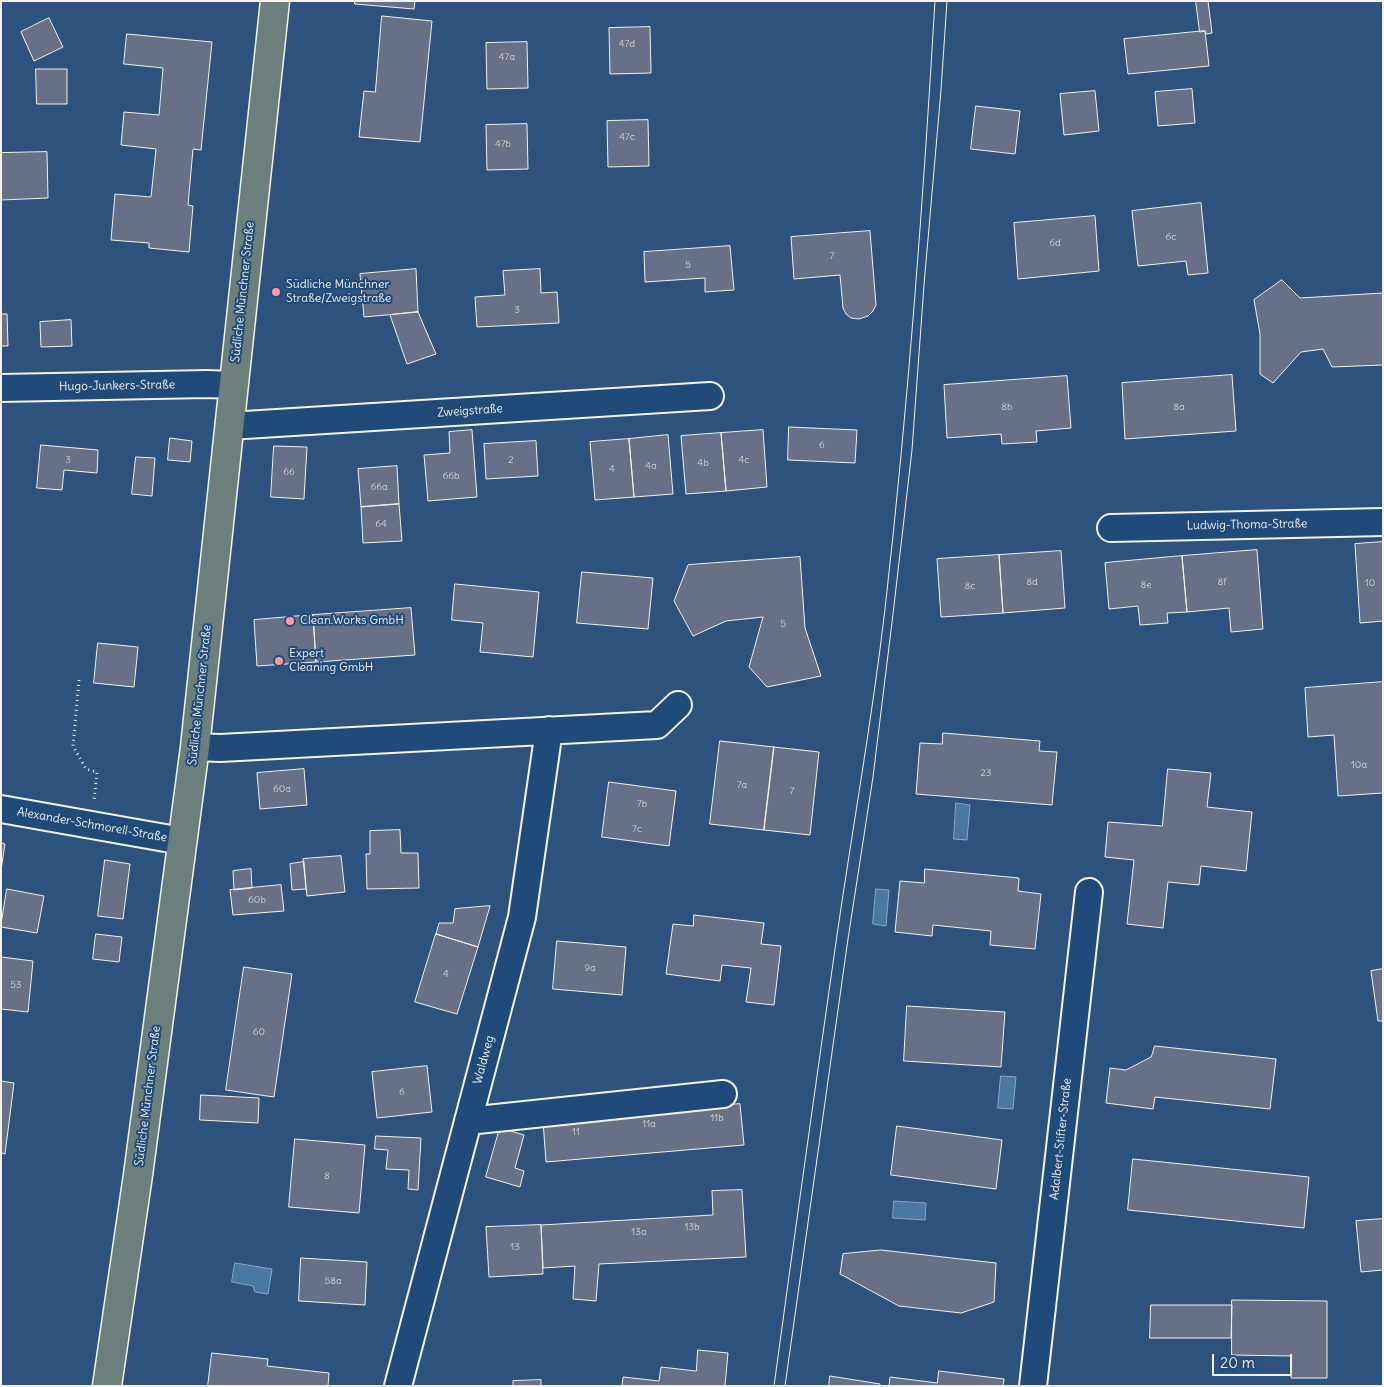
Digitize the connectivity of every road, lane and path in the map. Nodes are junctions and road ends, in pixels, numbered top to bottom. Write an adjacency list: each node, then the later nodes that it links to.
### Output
1 (275, 1): 2 (main road, Südliche Münchner Straße)
2 (233, 385): 3 (street, Hugo-Junkers-Straße); 5 (main road, Südliche Münchner Straße)
3 (1, 388)
4 (710, 396): 5 (street, Zweigstraße)
5 (229, 426): 11 (main road, Südliche Münchner Straße)
6 (1383, 522): 7 (street, Ludwig-Thoma-Straße)
7 (1111, 528)
8 (79, 680): 13 (path)
9 (678, 705): 10 (street)
10 (549, 730): 11 (street); 17 (street, Waldweg)
11 (195, 747): 14 (main road, Südliche Münchner Straße)
12 (1, 808): 13 (street, Alexander-Schmorell-Straße)
13 (90, 825): 14 (street, Alexander-Schmorell-Straße)
14 (182, 841): 18 (main road, Südliche Münchner Straße)
15 (1089, 892): 20 (street, Adalbert-Stifter-Straße)
16 (723, 1094): 17 (street)
17 (468, 1121): 19 (street, Waldweg)
18 (106, 1386)
19 (398, 1386)
20 (1033, 1386)

